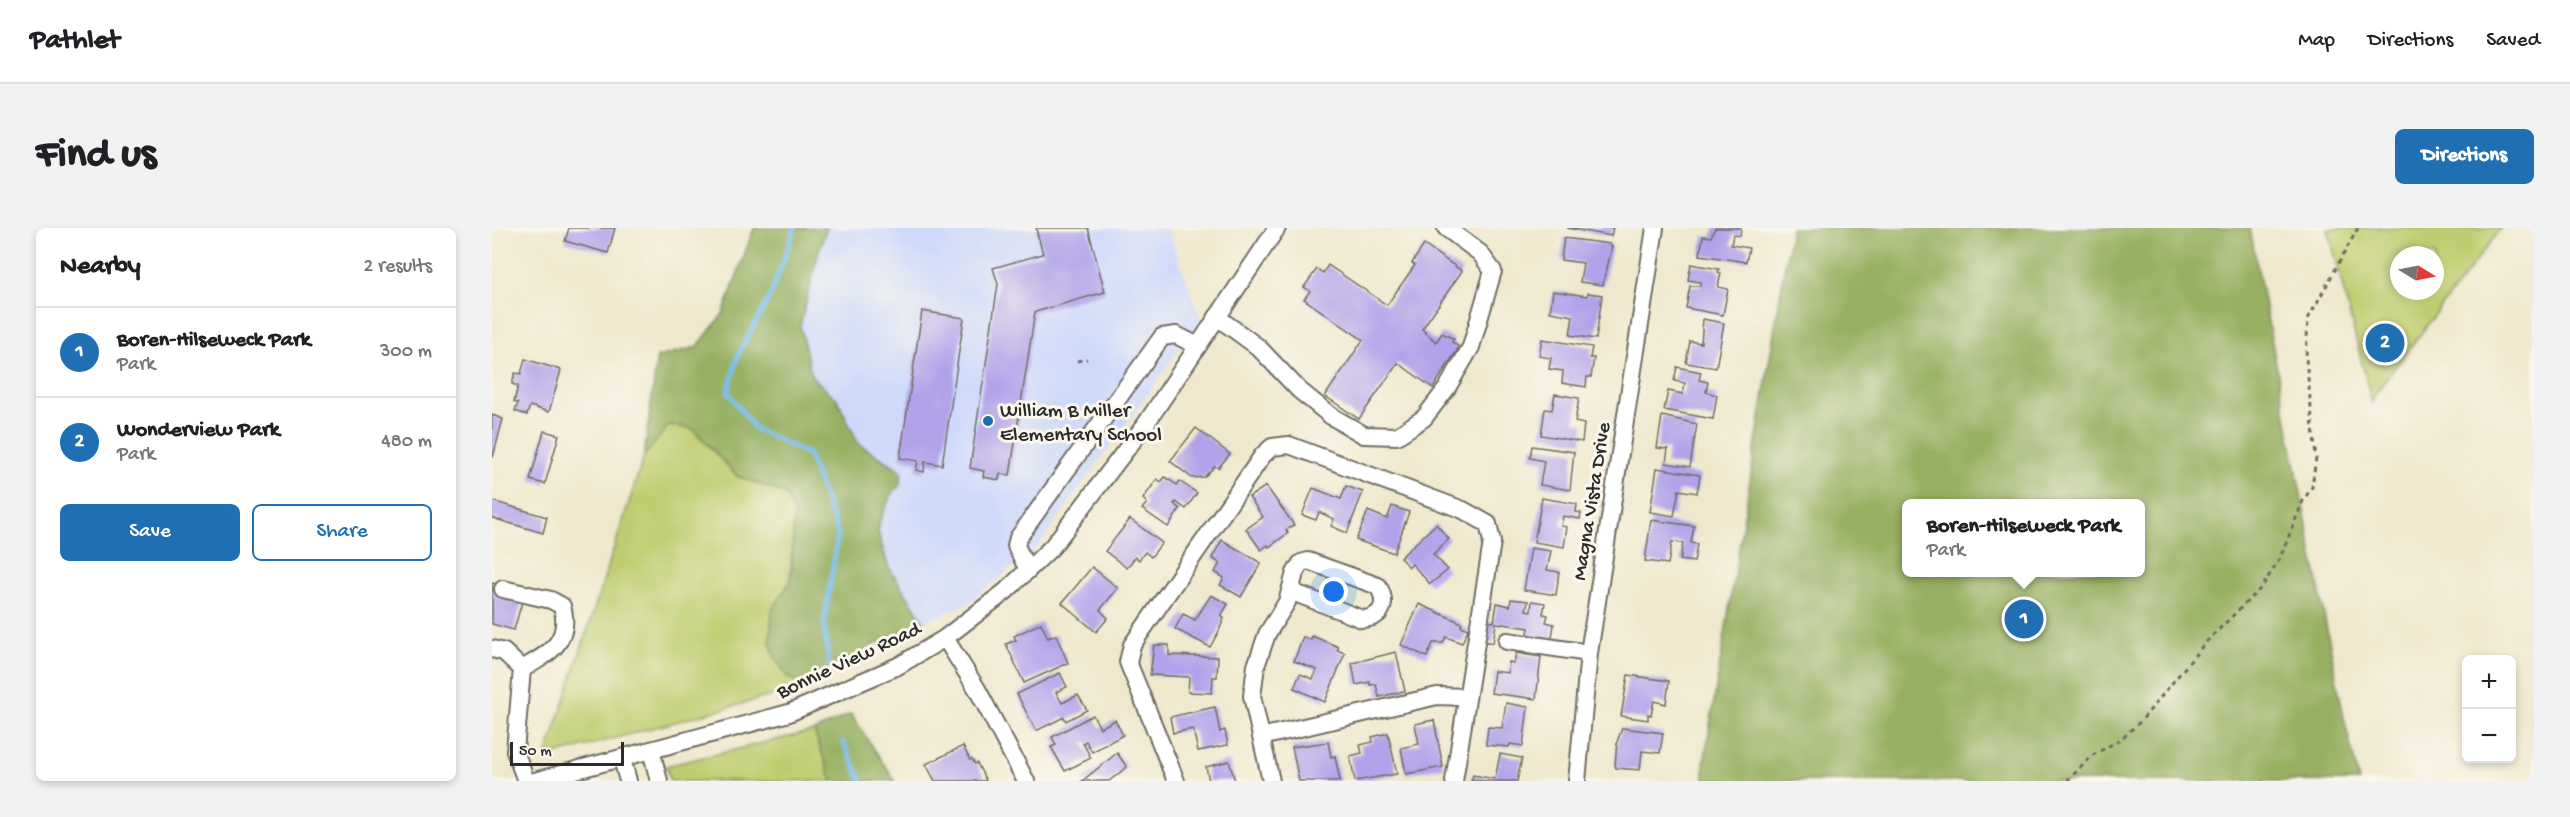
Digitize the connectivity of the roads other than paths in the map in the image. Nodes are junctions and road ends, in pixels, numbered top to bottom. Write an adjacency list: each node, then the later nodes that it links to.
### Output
1 (1277, 228): 4 (street, Bonnie View Road)
2 (1446, 228): 4 (street)
3 (1655, 228): 12 (street, Magna Vista Drive)
4 (1217, 317): 5 (street, Bonnie View Road)
5 (1198, 346): 6 (street, Bonnie View Road); 6 (street)
6 (1028, 570): 9 (street, Bonnie View Road)
7 (503, 589): 13 (street)
8 (1290, 591): 8 (street); 15 (street)
9 (945, 638): 16 (street, Bonnie View Road); 23 (street)
10 (1507, 641): 12 (street)
11 (492, 649): 13 (street)
12 (1589, 653): 27 (street, Magna Vista Drive)
13 (522, 669): 19 (street)
14 (1466, 697): 15 (street); 24 (street); 26 (street)
15 (1261, 736): 25 (street)
16 (651, 750): 17 (street, Bonnie View Road); 22 (street)
17 (622, 758): 18 (street, Bonnie View Road); 21 (street)
18 (584, 775): 20 (street, Bonnie View Road)
19 (526, 781)
20 (535, 781)
21 (628, 781)
22 (659, 781)
23 (1026, 781)
24 (1176, 781)
25 (1271, 781)
26 (1454, 781)
27 (1577, 781)

